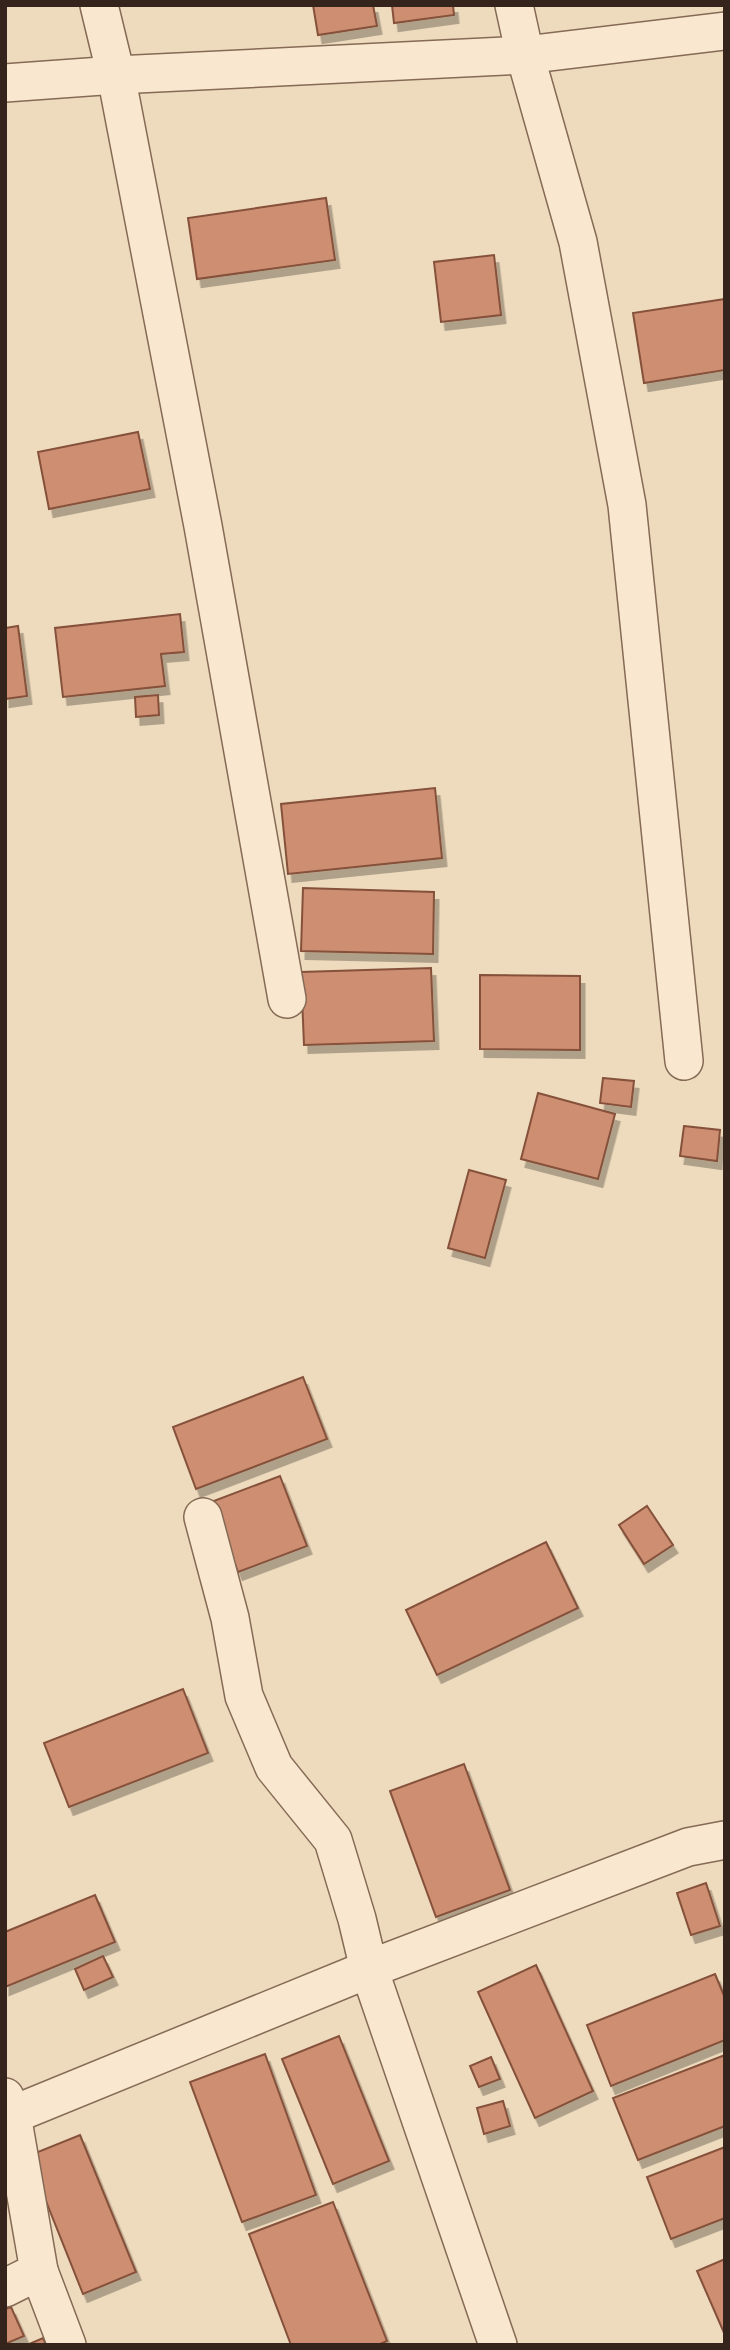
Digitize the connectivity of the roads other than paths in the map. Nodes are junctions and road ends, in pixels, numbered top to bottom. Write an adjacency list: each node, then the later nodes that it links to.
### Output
1 (99, 5): 5 (street)
2 (514, 5): 4 (street)
3 (725, 30): 4 (street)
4 (525, 55): 5 (street); 8 (street)
5 (116, 75): 6 (street); 7 (street)
6 (5, 83)
7 (286, 999)
8 (684, 1061)
9 (203, 1517): 11 (street)
10 (724, 1840): 11 (street)
11 (369, 1969): 12 (street); 16 (street)
12 (9, 2106): 13 (street)
13 (39, 2271): 14 (street); 15 (street)
14 (5, 2288)
15 (68, 2345)
16 (498, 2345)

